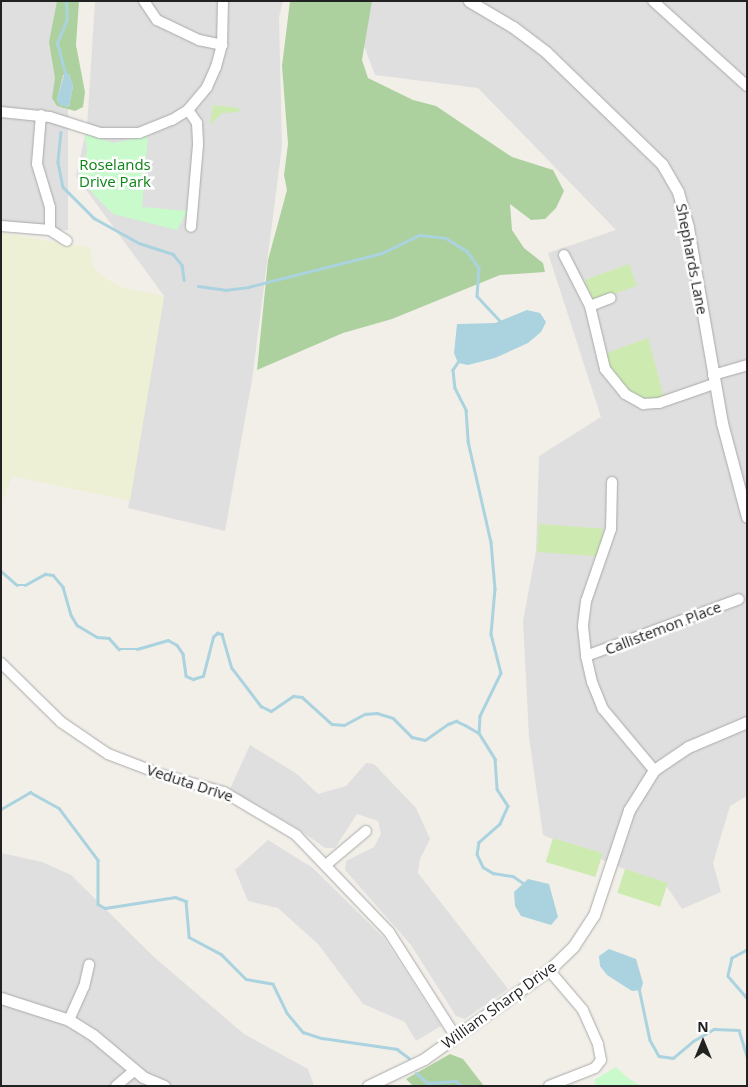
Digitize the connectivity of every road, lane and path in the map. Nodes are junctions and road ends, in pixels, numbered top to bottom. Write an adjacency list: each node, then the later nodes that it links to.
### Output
1 (144, 1): 5 (street)
2 (223, 1): 5 (street)
3 (469, 1): 18 (street, Shephards Lane)
4 (653, 1): 6 (street)
5 (222, 45): 7 (street)
6 (747, 86)
7 (188, 110): 9 (street); 11 (street)
8 (1, 112): 9 (street)
9 (41, 115): 12 (street)
10 (1, 226): 12 (street)
11 (191, 227)
12 (50, 230): 13 (street)
13 (67, 241)
14 (564, 255): 16 (street)
15 (611, 298): 16 (street)
16 (590, 306): 18 (street)
17 (747, 365): 18 (street)
18 (713, 379): 20 (street, Shephards Lane)
19 (612, 482): 22 (street)
20 (747, 517)
21 (739, 599): 22 (street, Callistemon Place)
22 (586, 656): 25 (street)
23 (1, 663): 27 (street, Veduta Drive)
24 (747, 722): 25 (street, William Sharp Drive)
25 (654, 770): 29 (street, William Sharp Drive)
26 (366, 831): 27 (street)
27 (327, 864): 32 (street, Veduta Drive)
28 (89, 964): 31 (street)
29 (549, 970): 32 (street, William Sharp Drive); 37 (street)
30 (1, 998): 31 (street)
31 (69, 1020): 33 (street)
32 (456, 1038): 36 (street, William Sharp Drive)
33 (135, 1070): 34 (street); 35 (street)
34 (116, 1086)
35 (164, 1086)
36 (368, 1086)
37 (549, 1086)

